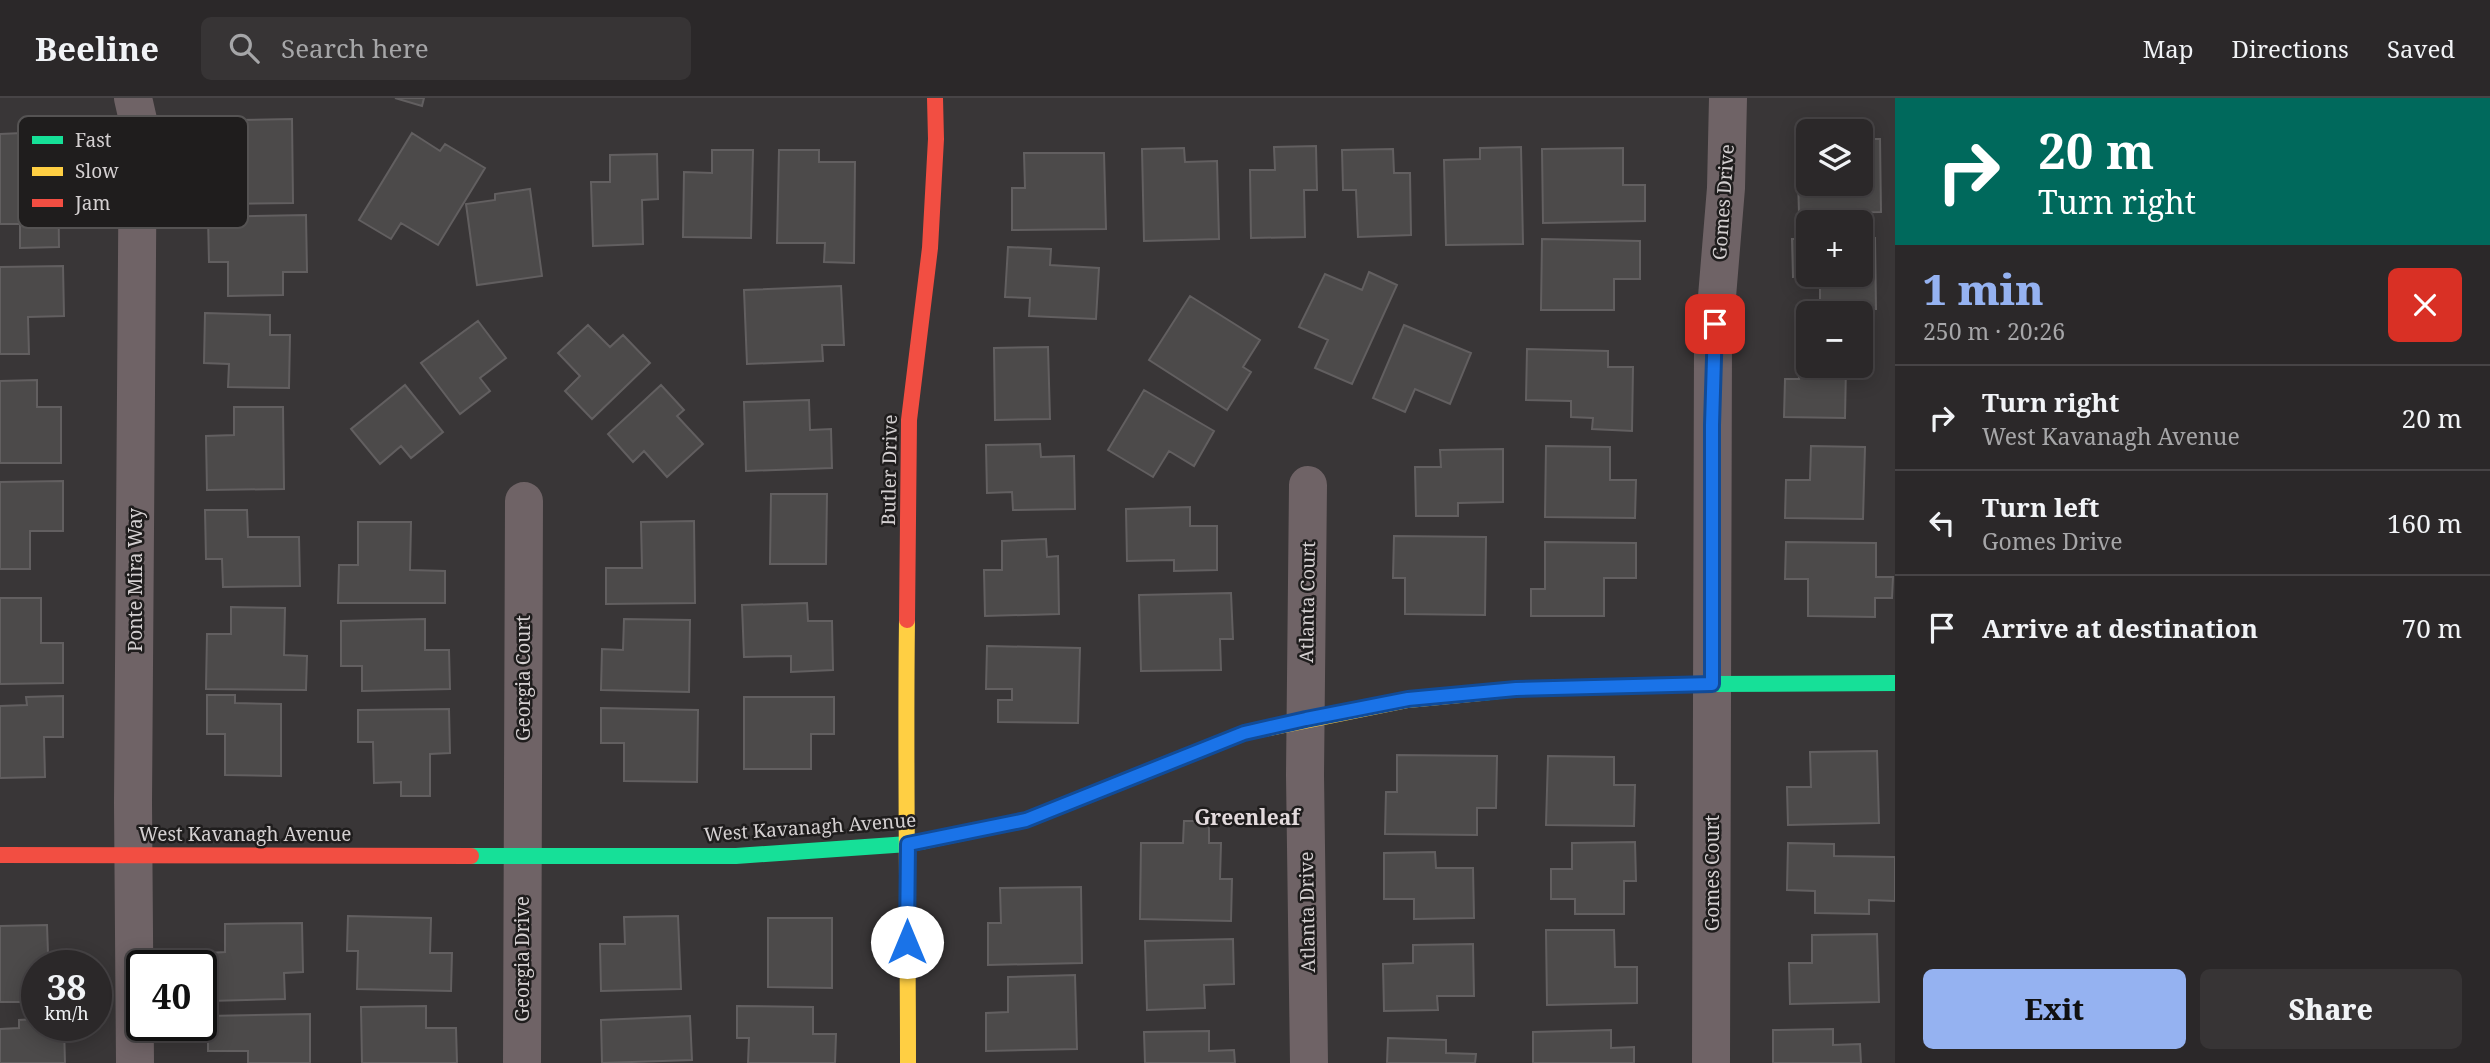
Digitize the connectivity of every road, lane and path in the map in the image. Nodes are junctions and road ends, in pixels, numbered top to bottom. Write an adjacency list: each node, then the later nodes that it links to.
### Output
1 (133, 98): 4 (street, Ponte Mira Way)
2 (936, 98): 11 (street, Butler Drive)
3 (1728, 98): 9 (street, Gomes Drive)
4 (137, 116)
5 (137, 228): 13 (street, Ponte Mira Way)
6 (1308, 485): 10 (street, Atlanta Court)
7 (524, 501): 14 (street, Georgia Court)
8 (1895, 683): 9 (street, West Kavanagh Avenue)
9 (1712, 684): 10 (street, West Kavanagh Avenue); 19 (street, Gomes Court)
10 (1306, 719): 11 (street, West Kavanagh Avenue); 18 (street, Atlanta Drive)
11 (908, 844): 14 (street, West Kavanagh Avenue); 17 (street, Butler Drive)
12 (0, 855): 13 (street, West Kavanagh Avenue)
13 (134, 855): 14 (street, West Kavanagh Avenue); 15 (street, Ponte Mira Way)
14 (522, 855): 16 (street, Georgia Drive)
15 (135, 1063)
16 (522, 1063)
17 (908, 1063)
18 (1309, 1063)
19 (1711, 1063)

